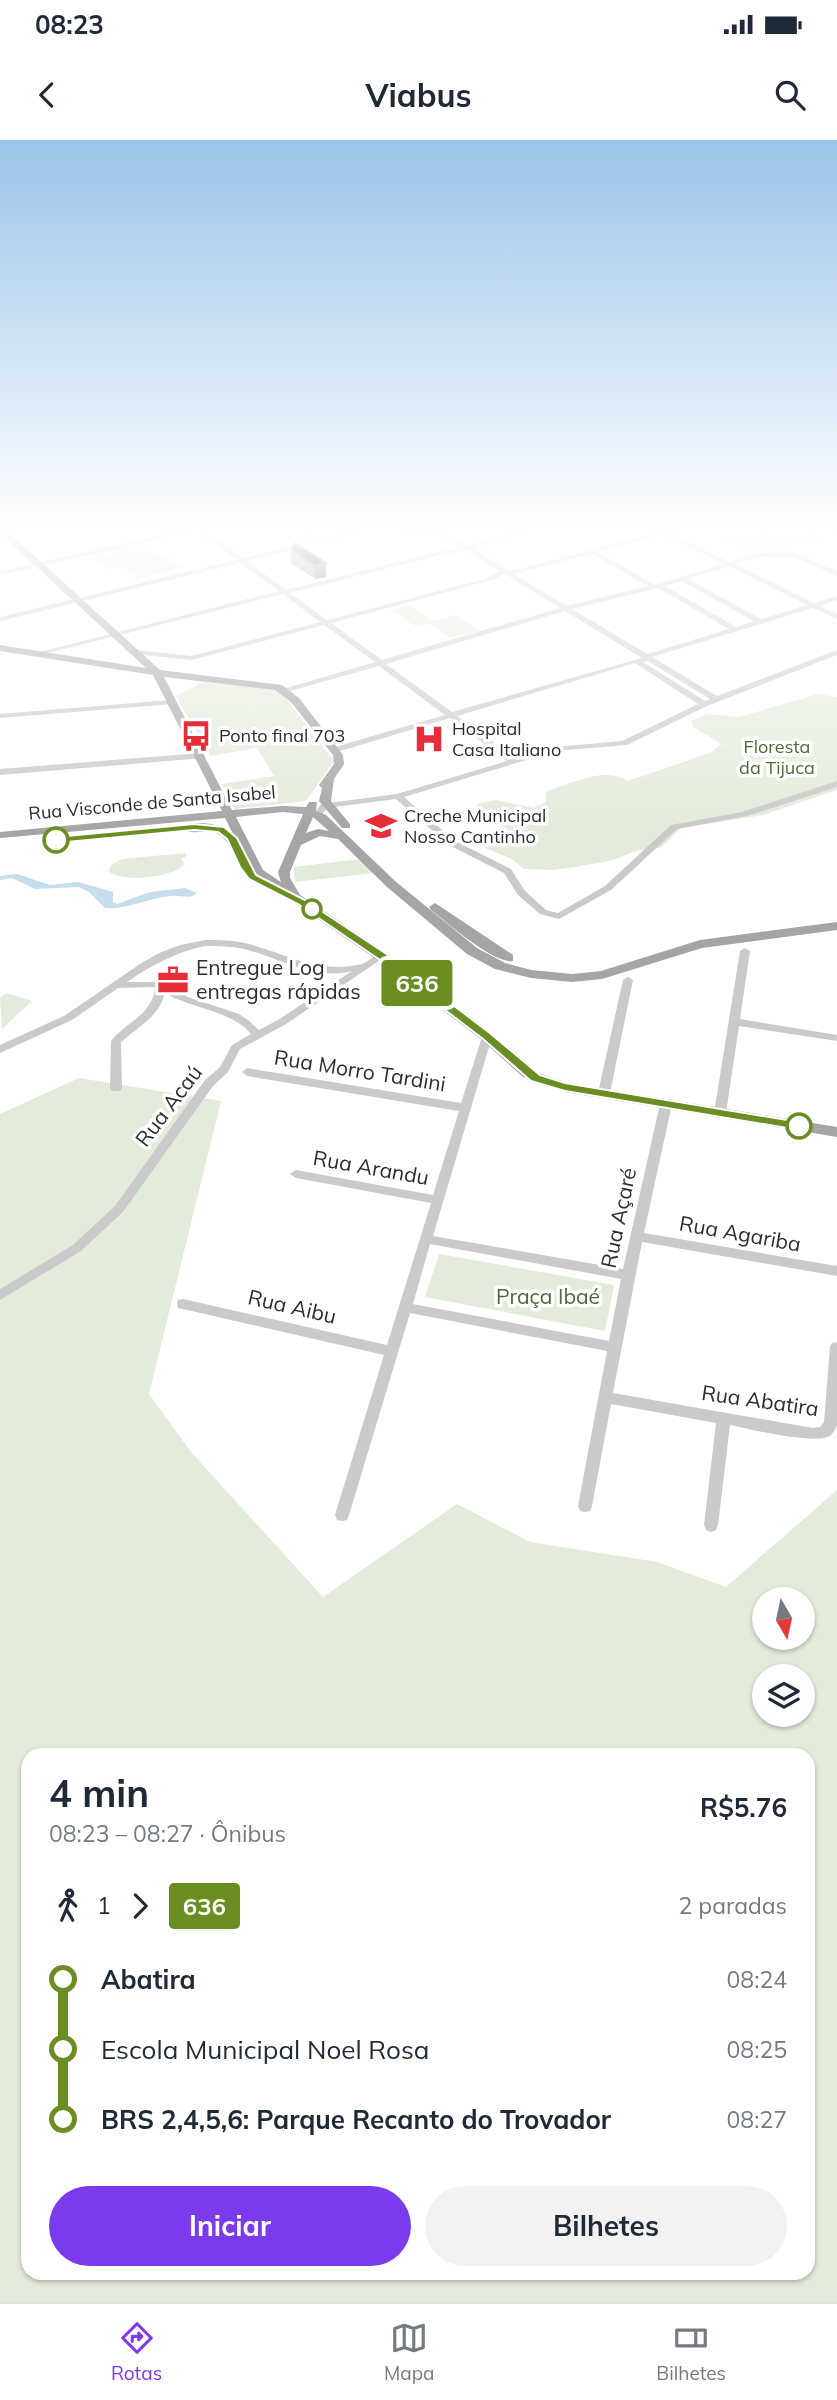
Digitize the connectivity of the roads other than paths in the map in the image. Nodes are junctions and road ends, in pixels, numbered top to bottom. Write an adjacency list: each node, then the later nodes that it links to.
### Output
1 (111, 630): 9 (main road)
2 (137, 630): 9 (street)
3 (299, 630): 11 (street)
4 (335, 630): 16 (street)
5 (499, 630): 16 (street)
6 (589, 630): 15 (street)
7 (596, 630): 14 (street)
8 (731, 630): 14 (street)
9 (117, 635): 11 (main road); 13 (street)
10 (0, 648): 13 (main road)
11 (136, 652): 17 (main road)
12 (837, 652): 19 (street, Rua Visconde de Santa Isabel)
13 (36, 654): 17 (main road)
14 (645, 656): 15 (street); 19 (street)
15 (634, 660): 21 (street); 22 (street)
16 (378, 664): 18 (street); 22 (street)
17 (158, 678): 18 (main road); 20 (main road)
18 (286, 691): 24 (main road)
19 (717, 700): 21 (street, Rua Visconde de Santa Isabel)
20 (170, 702): 23 (street); 25 (main road)
21 (704, 704): 26 (street, Rua Visconde de Santa Isabel)
22 (450, 715): 24 (street); 26 (street)
23 (0, 716)
24 (334, 750): 28 (main road)
25 (201, 756): 27 (street); 32 (main road)
26 (513, 761): 30 (street, Rua Visconde de Santa Isabel)
27 (0, 772)
28 (329, 778): 31 (main road); 31 (main road)
29 (837, 784): 30 (street)
30 (398, 796): 31 (street, Rua Visconde de Santa Isabel)
31 (317, 810): 32 (main road, Rua Visconde de Santa Isabel); 34 (main road); 35 (main road); 38 (main road)
32 (229, 814): 33 (main road, Rua Visconde de Santa Isabel); 37 (main road)
33 (0, 835)
34 (347, 841): 35 (main road); 39 (main road)
35 (294, 844): 37 (main road)
36 (0, 845): 37 (main road)
37 (301, 902): 41 (main road)
38 (837, 918)
39 (837, 926)
40 (746, 951): 45 (street)
41 (381, 956): 43 (street); 46 (street, Rua Acaú); 47 (main road)
42 (628, 980): 52 (street)
43 (115, 985): 44 (street); 49 (street)
44 (160, 986): 46 (street); 51 (street)
45 (735, 1022): 48 (street); 55 (street)
46 (258, 1036): 63 (street, Rua Acaú)
47 (487, 1037): 52 (main road); 54 (street)
48 (837, 1038)
49 (0, 1050)
50 (247, 1072): 54 (street, Rua Morro Tardini)
51 (116, 1088)
52 (604, 1093): 53 (main road)
53 (666, 1104): 55 (main road); 59 (street, Rua Açaré)
54 (466, 1108): 58 (street)
55 (720, 1113): 56 (main road)
56 (837, 1132)
57 (296, 1174): 58 (street, Rua Arandu)
58 (439, 1200): 60 (street)
59 (636, 1236): 61 (street, Rua Agariba); 62 (street, Rua Açaré)
60 (426, 1239): 62 (street); 65 (street)
61 (837, 1271)
62 (628, 1275): 66 (street, Rua Açaré)
63 (0, 1295)
64 (183, 1304): 68 (street, Rua Aibu)
65 (404, 1307): 66 (street); 68 (street)
66 (615, 1347): 69 (street, Rua Açaré)
67 (837, 1348): 70 (street, Rua Abatira)
68 (391, 1351): 72 (street)
69 (604, 1397): 70 (street, Rua Abatira); 71 (street, Rua Açaré)
70 (724, 1418): 73 (street)
71 (585, 1506)
72 (342, 1515)
73 (711, 1525)

